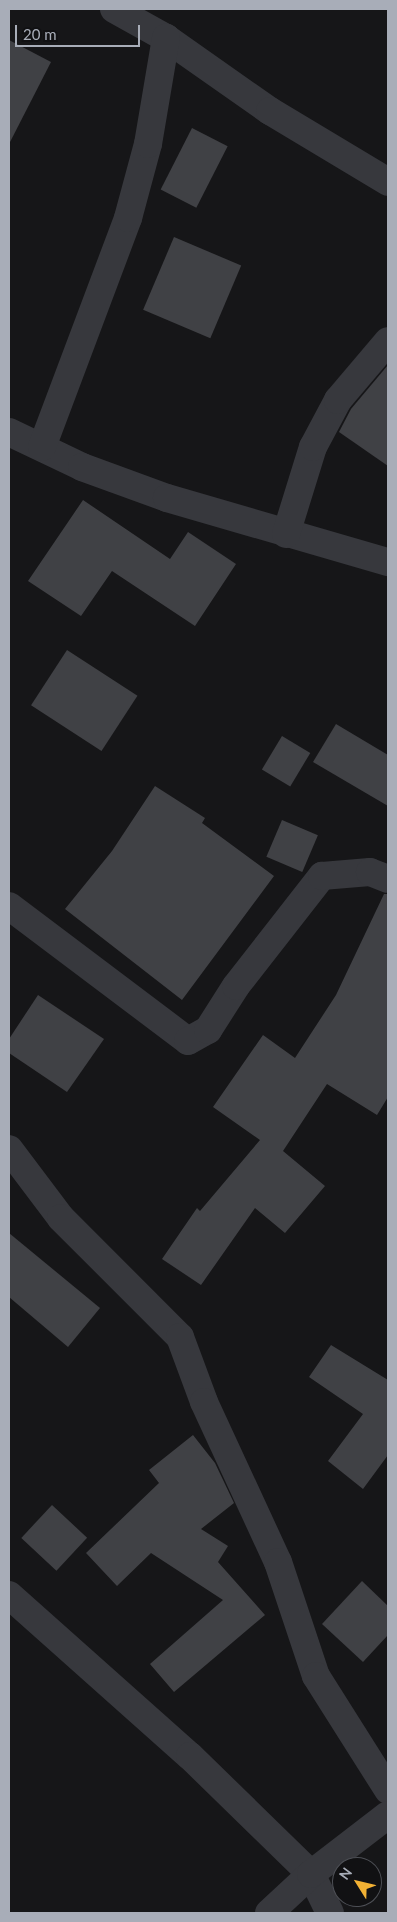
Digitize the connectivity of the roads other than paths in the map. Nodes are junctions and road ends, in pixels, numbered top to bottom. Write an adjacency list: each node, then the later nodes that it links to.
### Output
1 (114, 9): 2 (street)
2 (166, 38): 3 (street); 6 (street)
3 (388, 182)
4 (388, 341): 7 (street)
5 (9, 432): 6 (street)
6 (42, 447): 7 (street)
7 (286, 534): 8 (street)
8 (388, 562)
9 (388, 879): 10 (street)
10 (9, 906)
11 (9, 1149): 13 (street)
12 (9, 1595): 15 (street)
13 (388, 1790)
14 (388, 1815): 15 (street)
15 (311, 1874): 16 (street); 17 (street)
16 (269, 1913)
17 (330, 1913)

